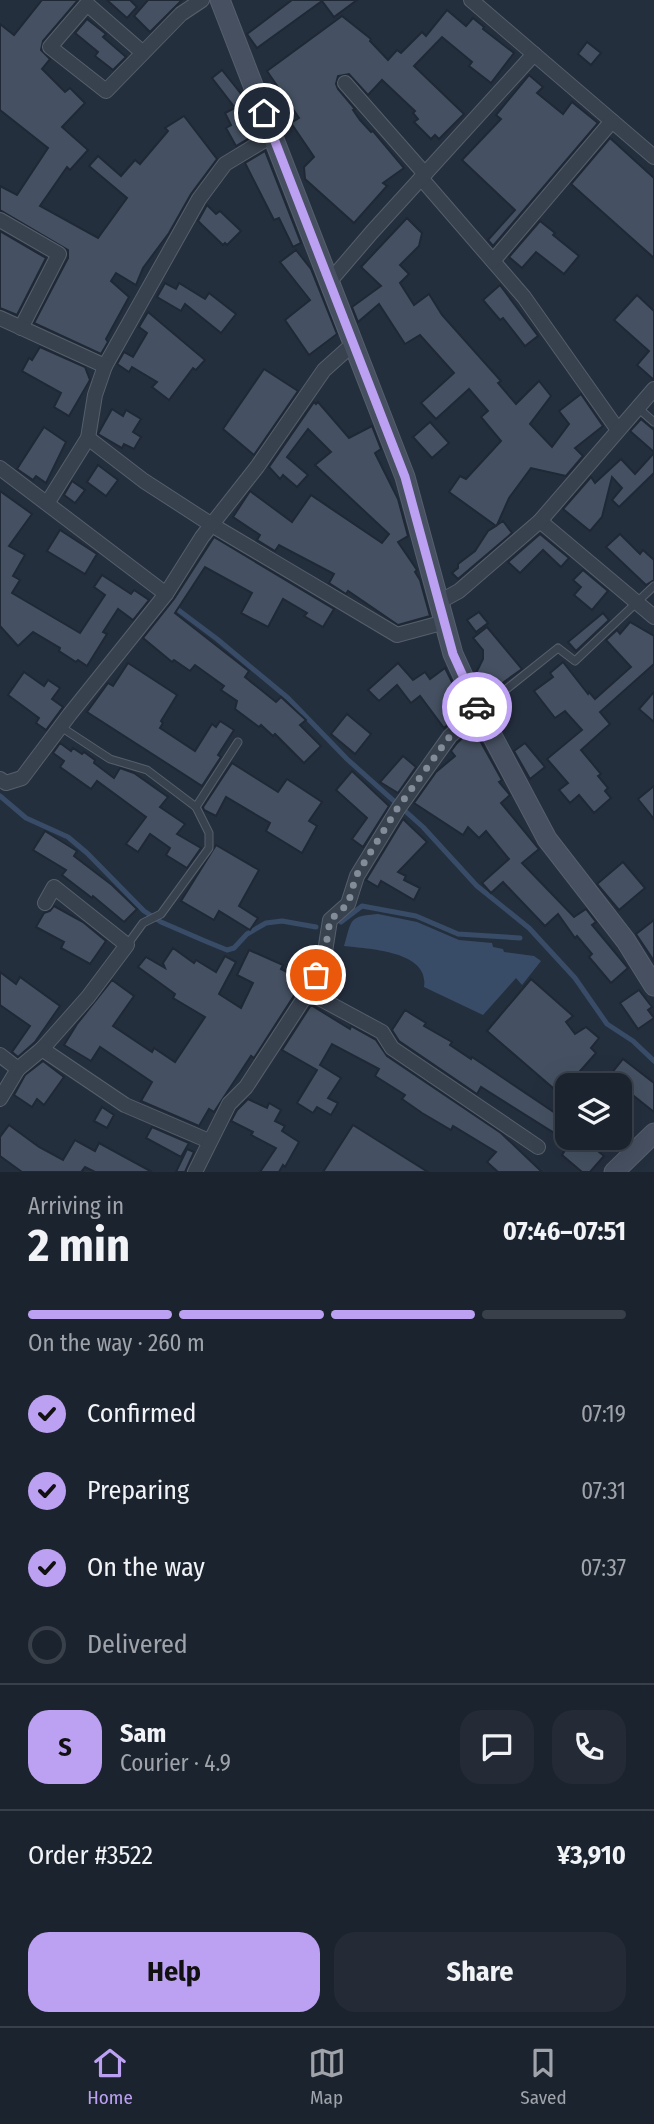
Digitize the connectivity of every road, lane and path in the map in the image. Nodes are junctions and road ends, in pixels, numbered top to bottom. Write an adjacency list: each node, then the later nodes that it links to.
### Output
1 (202, 0): 4 (street)
2 (220, 0): 8 (main road)
3 (471, 0): 5 (street)
4 (142, 52): 4 (street)
5 (534, 54): 7 (street); 10 (street)
6 (345, 83): 10 (street)
7 (612, 121): 9 (street); 12 (street)
8 (273, 135): 13 (main road); 17 (street)
9 (654, 157)
10 (423, 176): 12 (street); 13 (street)
11 (0, 220): 15 (street)
12 (493, 261): 21 (street)
13 (330, 281): 16 (main road)
14 (0, 318): 15 (street)
15 (21, 328): 17 (street)
16 (353, 344): 26 (street); 29 (main road)
17 (105, 366): 22 (street)
18 (654, 389): 19 (street)
19 (638, 407): 20 (lane); 21 (street)
20 (654, 422)
21 (618, 430): 25 (street)
22 (88, 438): 24 (street); 26 (street)
23 (0, 468): 24 (street)
24 (48, 502): 28 (street)
25 (540, 521): 29 (street); 30 (street)
26 (212, 525): 28 (street); 32 (street)
27 (654, 586): 30 (lane)
28 (162, 599): 34 (street)
29 (439, 602): 32 (main road)
30 (636, 603): 31 (street); 33 (lane)
31 (654, 617)
32 (445, 622): 33 (main road)
33 (479, 711): 40 (main road); 41 (street)
34 (60, 727): 36 (street); 37 (lane)
35 (238, 742): 37 (lane)
36 (0, 779)
37 (196, 807): 39 (lane)
38 (45, 903): 39 (street)
39 (127, 945): 42 (street)
40 (654, 986)
41 (308, 992): 47 (street); 48 (street)
42 (42, 1049): 44 (street); 47 (street)
43 (0, 1055): 44 (street)
44 (18, 1069): 45 (street)
45 (0, 1098)
46 (654, 1133): 50 (main road)
47 (209, 1141): 49 (street)
48 (538, 1147)
49 (195, 1172)
50 (614, 1172)

